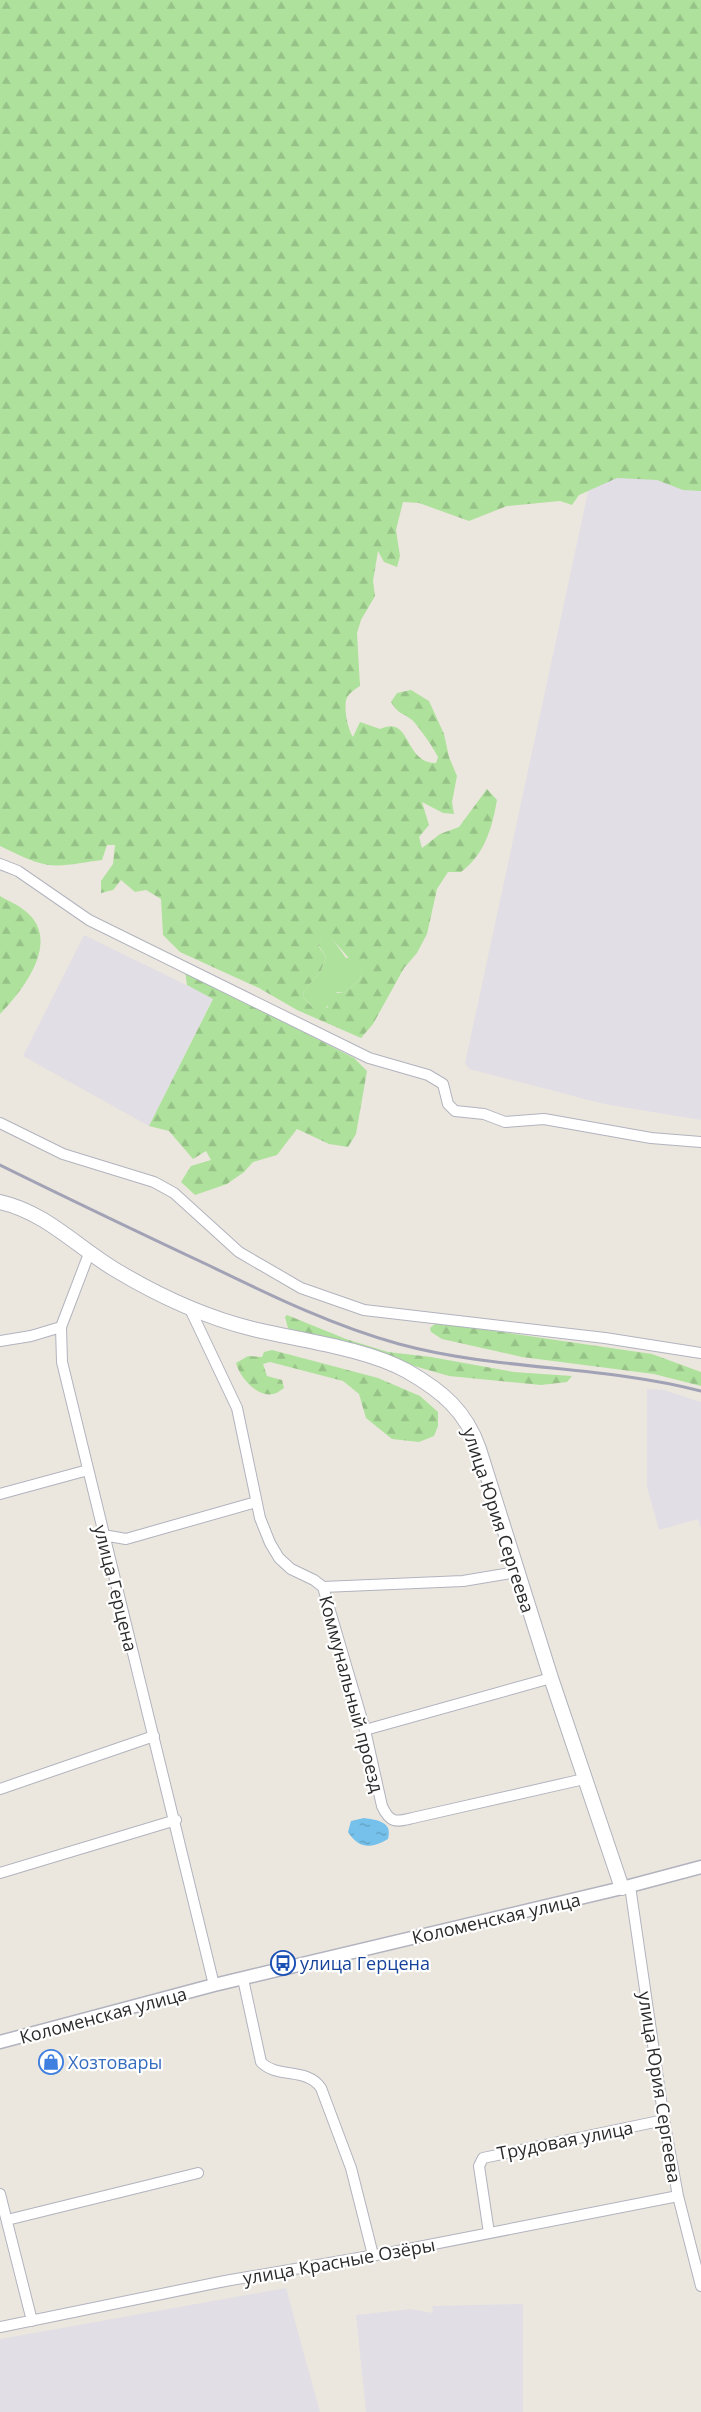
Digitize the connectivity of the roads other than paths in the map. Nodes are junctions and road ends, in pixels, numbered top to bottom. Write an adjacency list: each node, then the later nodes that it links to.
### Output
1 (0, 864): 3 (street)
2 (0, 1123): 9 (street)
3 (701, 1142)
4 (0, 1202): 5 (main road, улица Юрия Сергеева)
5 (90, 1251): 6 (main road, улица Юрия Сергеева); 7 (street, улица Герцена)
6 (190, 1309): 12 (street, Коммунальный проезд); 14 (main road, улица Юрия Сергеева)
7 (61, 1327): 8 (street); 10 (street, улица Герцена)
8 (0, 1340)
9 (701, 1353)
10 (88, 1470): 11 (street); 13 (street, улица Герцена)
11 (0, 1494)
12 (256, 1502): 13 (street); 15 (street, Коммунальный проезд)
13 (103, 1535): 18 (street, улица Герцена)
14 (517, 1572): 15 (street); 16 (main road, улица Юрия Сергеева)
15 (323, 1587): 17 (street, Коммунальный проезд)
16 (551, 1678): 17 (street); 19 (main road, улица Юрия Сергеева)
17 (364, 1730): 19 (street, Коммунальный проезд)
18 (154, 1736): 20 (street); 21 (street, улица Герцена)
19 (584, 1779): 24 (main road, улица Юрия Сергеева)
20 (0, 1789)
21 (176, 1820): 23 (street); 26 (street, улица Герцена)
22 (701, 1867): 24 (street, Коломенская улица)
23 (0, 1873)
24 (626, 1887): 25 (street, Коломенская улица); 28 (street, улица Юрия Сергеева)
25 (243, 1979): 26 (street, Коломенская улица); 34 (street)
26 (214, 1985): 27 (street, Коломенская улица)
27 (0, 2042)
28 (664, 2120): 31 (street, улица Юрия Сергеева); 33 (street, Трудовая улица)
29 (198, 2173): 32 (street)
30 (0, 2194): 32 (street)
31 (678, 2196): 33 (street, улица Красные Озёры); 35 (street, улица Юрия Сергеева)
32 (7, 2220): 36 (street)
33 (489, 2233): 34 (street, улица Красные Озёры)
34 (373, 2255): 36 (street, улица Красные Озёры)
35 (700, 2286)
36 (32, 2321): 37 (street, улица Красные Озёры)
37 (0, 2327)

